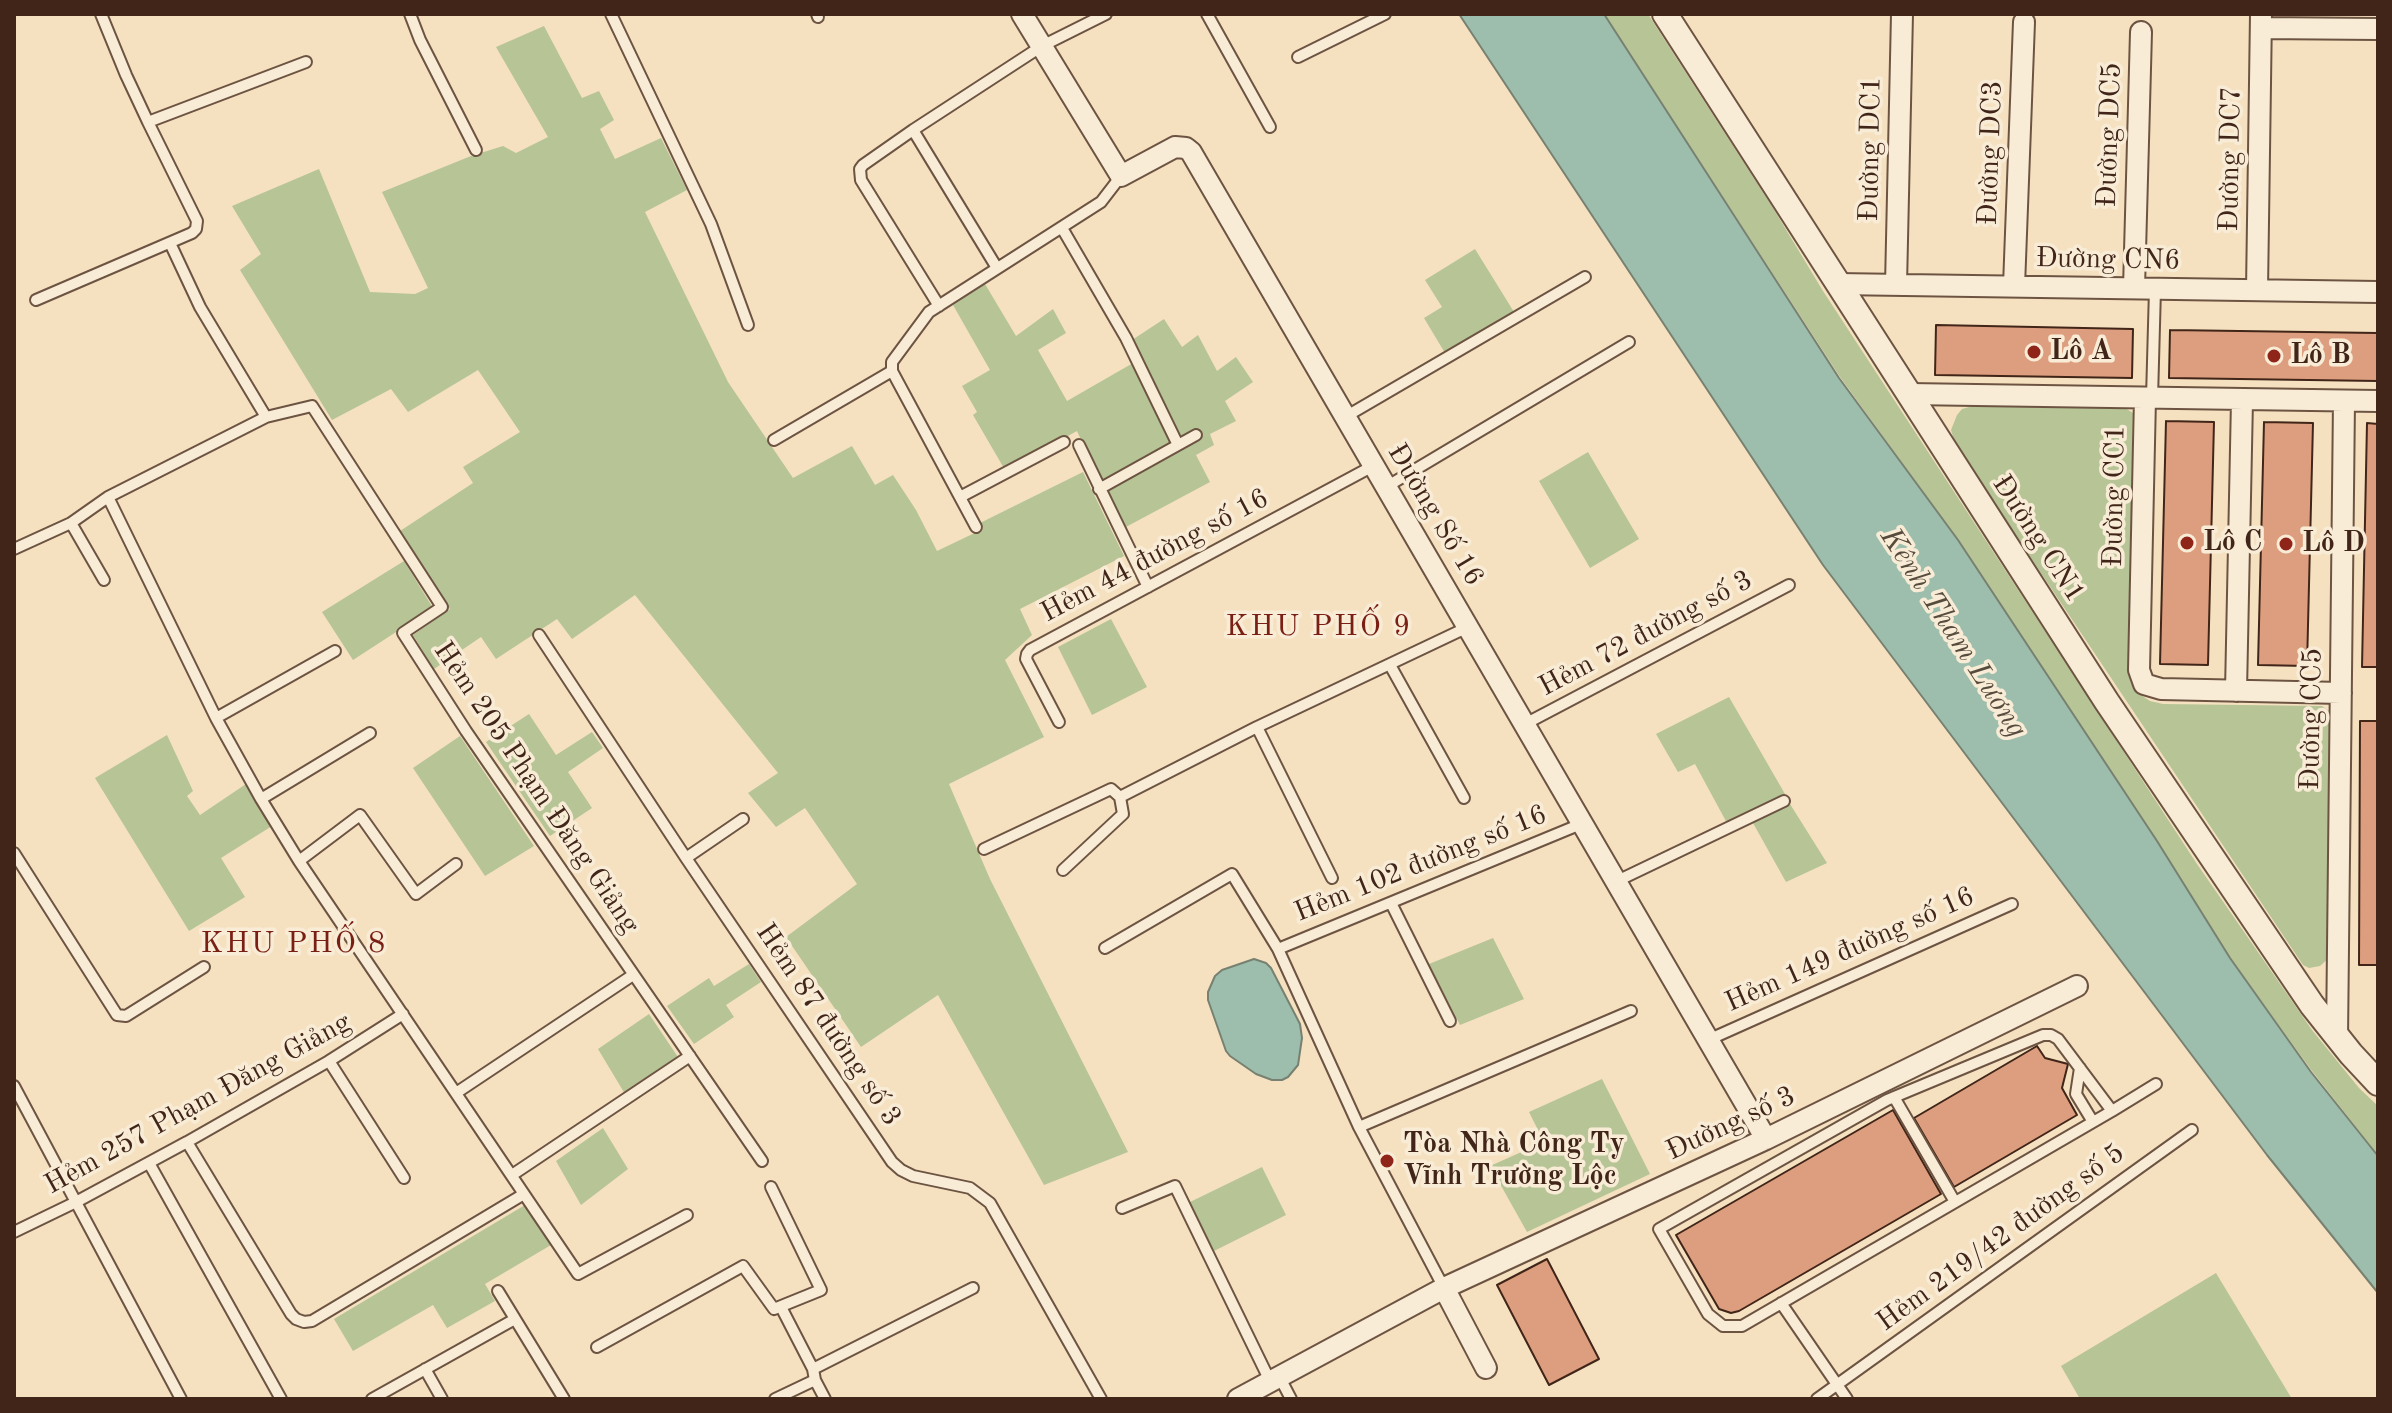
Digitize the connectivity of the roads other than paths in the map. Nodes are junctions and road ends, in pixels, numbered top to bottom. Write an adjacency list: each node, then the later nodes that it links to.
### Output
1 (101, 14): 17 (lane)
2 (410, 14): 20 (lane)
3 (611, 14): 35 (lane)
4 (1022, 14): 14 (street)
5 (1106, 14): 14 (lane)
6 (1207, 14): 18 (lane)
7 (1385, 14): 15 (lane)
8 (1665, 14): 26 (street, Đường CN1)
9 (1902, 14): 27 (street, Đường DC1)
10 (2261, 21): 12 (street); 31 (street, Đường DC7)
11 (2024, 22): 28 (street, Đường DC3)
12 (2378, 29)
13 (2141, 32): 29 (street, Đường DC5)
14 (1042, 46): 19 (lane); 21 (street)
15 (1298, 57)
16 (306, 62): 17 (lane)
17 (148, 122): 23 (lane)
18 (1270, 127)
19 (913, 130): 24 (lane); 34 (lane)
20 (476, 150)
21 (1121, 176): 22 (lane); 44 (street, Đường Số 16)
22 (1062, 228): 24 (lane); 49 (lane)
23 (170, 243): 33 (lane); 43 (lane)
24 (997, 268): 34 (lane)
25 (1585, 277): 44 (lane)
26 (1837, 284): 27 (street, Đường CN6); 38 (street, Đường CN1)
27 (1896, 285): 28 (street, Đường CN6)
28 (2014, 286): 29 (street, Đường CN6)
29 (2134, 288): 30 (street, Đường CN6)
30 (2155, 289): 31 (street, Đường CN6); 39 (lane)
31 (2257, 290): 32 (street, Đường CN6)
32 (2378, 292)
33 (36, 300)
34 (939, 306): 37 (lane)
35 (748, 325)
36 (1629, 342): 51 (lane)
37 (892, 371): 46 (lane); 54 (lane)
38 (1909, 394): 39 (street); 96 (street, Đường CN1)
39 (2148, 398): 40 (street); 65 (street, Đường CC1)
40 (2242, 400): 41 (street); 65 (street)
41 (2344, 401): 42 (street); 66 (street, Đường CC5)
42 (2378, 401)
43 (266, 417): 53 (lane, Hẻm 205 Phạm Đăng Giảng); 91 (lane, Hẻm 205 Phạm Đăng Giảng)
44 (1344, 417): 50 (street, Đường Số 16)
45 (1196, 435): 49 (lane)
46 (774, 440)
47 (1064, 442): 54 (lane)
48 (1079, 445): 52 (lane)
49 (1178, 445): 52 (lane)
50 (1373, 466): 51 (street, Đường Số 16); 60 (lane, Hẻm 44 đường số 16)
51 (1386, 487): 61 (street, Đường Số 16)
52 (1099, 489): 60 (lane)
53 (108, 497): 55 (lane, Hẻm 205 Phạm Đăng Giảng); 67 (lane)
54 (960, 497): 56 (lane)
55 (71, 523): 57 (lane, Hẻm 205 Phạm Đăng Giảng); 58 (lane)
56 (976, 527)
57 (14, 549)
58 (104, 580)
59 (1789, 585): 69 (lane, Hẻm 72 đường số 3)
60 (1148, 587): 68 (lane, Hẻm 44 đường số 16)
61 (1468, 627): 64 (lane); 69 (street, Đường Số 16)
62 (539, 635): 80 (lane, Hẻm 87 đường số 3)
63 (335, 651): 67 (lane)
64 (1390, 665): 70 (lane); 73 (lane)
65 (2236, 691): 66 (street, Đường CC1)
66 (2341, 693): 96 (street, Đường CC5)
67 (216, 718): 74 (lane)
68 (1059, 722)
69 (1525, 724): 77 (street, Đường Số 16)
70 (1257, 727): 72 (lane); 84 (lane)
71 (370, 733): 74 (lane)
72 (1120, 797): 78 (lane); 83 (lane)
73 (1464, 798)
74 (261, 799): 81 (lane)
75 (1784, 801): 85 (lane)
76 (743, 819): 80 (lane)
77 (1581, 824): 85 (street, Đường Số 16); 86 (lane, Hẻm 102 đường số 16)
78 (984, 849)
79 (14, 853): 90 (lane)
80 (686, 858): 142 (lane, Hẻm 87 đường số 3)
81 (299, 861): 82 (lane); 94 (lane)
82 (456, 864)
83 (1063, 870)
84 (1332, 878)
85 (1615, 882): 97 (street, Đường Số 16)
86 (1391, 903): 89 (lane, Hẻm 102 đường số 16); 95 (lane)
87 (2012, 904): 97 (lane, Hẻm 149 đường số 16)
88 (1105, 948): 89 (lane)
89 (1278, 949): 108 (lane)
90 (204, 967)
91 (633, 975): 98 (lane, Hẻm 205 Phạm Đăng Giảng); 104 (lane)
92 (2077, 986): 110 (street, Đường số 3)
93 (1631, 1011): 108 (lane)
94 (403, 1014): 99 (lane, Hẻm 257 Phạm Đăng Giảng); 104 (lane)
95 (1450, 1021)
96 (2337, 1038): 101 (street, Đường CN1)
97 (1708, 1040): 110 (street, Đường Số 16)
98 (690, 1056): 112 (lane, Hẻm 205 Phạm Đăng Giảng); 114 (lane)
99 (329, 1061): 111 (lane, Hẻm 257 Phạm Đăng Giảng); 115 (lane)
100 (2080, 1068): 105 (lane); 106 (lane); 107 (lane)
101 (2378, 1083)
102 (2156, 1084): 106 (lane)
103 (14, 1086): 118 (lane)
104 (456, 1093): 114 (lane)
105 (1894, 1097): 119 (lane); 126 (lane)
106 (2112, 1111): 107 (lane)
107 (2093, 1122): 119 (lane)
108 (1359, 1127): 124 (lane)
109 (2192, 1130): 134 (lane, Hẻm 219/42 đường số 5)
110 (1766, 1139): 124 (street, Đường số 3)
111 (187, 1142): 113 (lane, Hẻm 257 Phạm Đăng Giảng); 117 (lane)
112 (762, 1161)
113 (149, 1163): 118 (lane, Hẻm 257 Phạm Đăng Giảng); 137 (lane)
114 (512, 1175): 117 (lane)
115 (404, 1178)
116 (771, 1187): 127 (lane)
117 (524, 1194): 121 (lane)
118 (76, 1202): 122 (lane, Hẻm 257 Phạm Đăng Giảng); 136 (lane)
119 (1955, 1202): 126 (lane)
120 (1122, 1208): 133 (lane)
121 (687, 1215)
122 (14, 1232)
123 (973, 1288): 132 (lane)
124 (1444, 1288): 130 (street); 133 (street, Đường số 3)
125 (498, 1291): 128 (lane)
126 (1781, 1303): 134 (lane)
127 (781, 1307): 129 (lane); 132 (lane)
128 (515, 1319): 131 (lane); 139 (lane)
129 (597, 1347)
130 (1486, 1368)
131 (425, 1369): 135 (lane); 138 (lane)
132 (814, 1374): 140 (lane); 141 (lane)
133 (1274, 1378): 143 (street, Đường số 3); 144 (lane)
134 (1837, 1384): 145 (lane, Hẻm 219/42 đường số 5); 146 (lane)
135 (379, 1397)
136 (181, 1399)
137 (281, 1399)
138 (442, 1399)
139 (564, 1399)
140 (775, 1399)
141 (825, 1399)
142 (1101, 1399)
143 (1238, 1399)
144 (1291, 1399)
145 (1817, 1399)
146 (1847, 1399)

